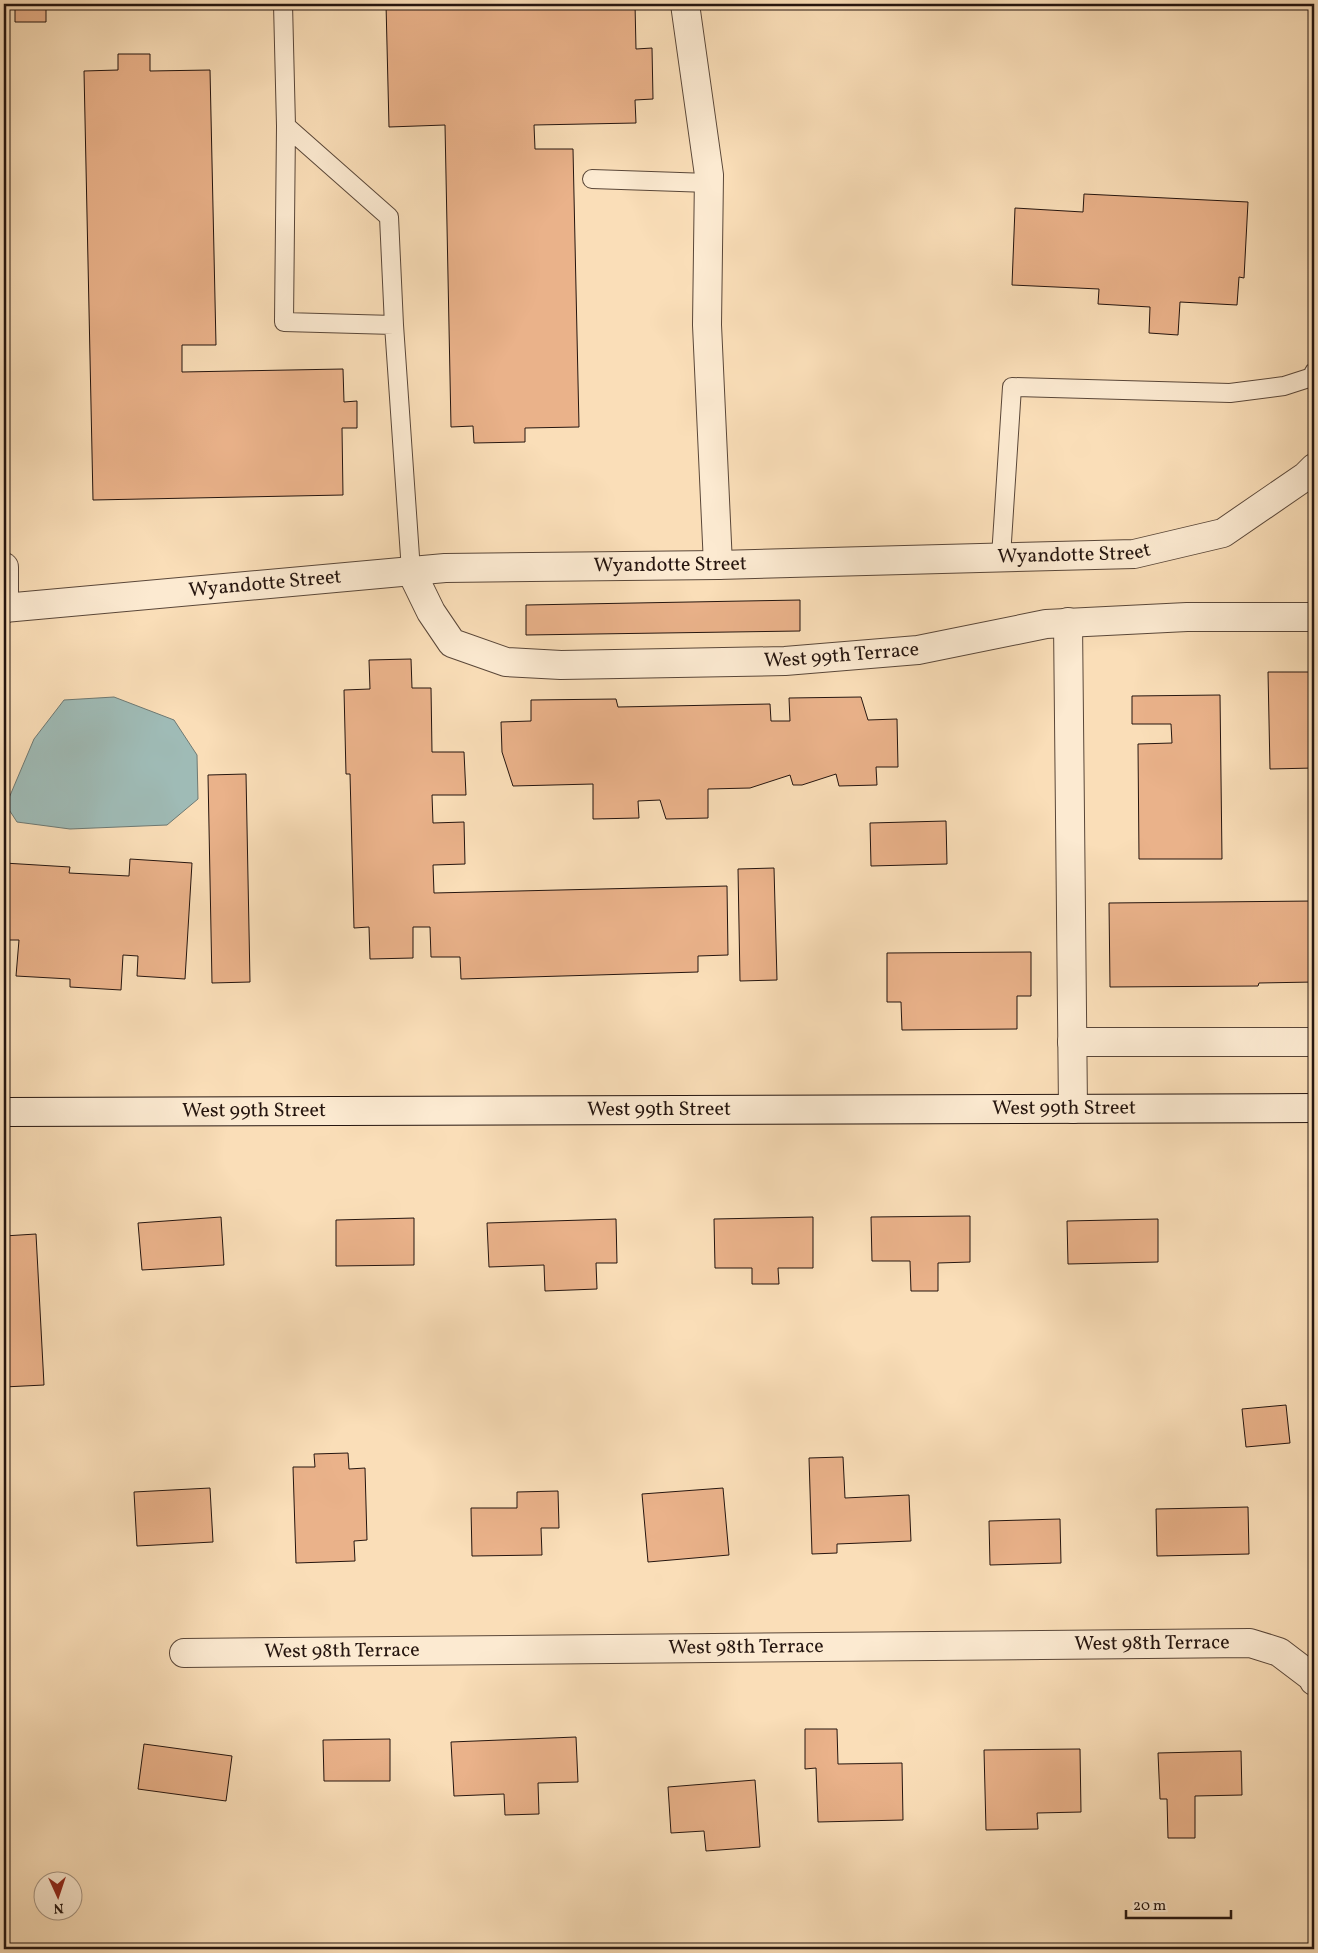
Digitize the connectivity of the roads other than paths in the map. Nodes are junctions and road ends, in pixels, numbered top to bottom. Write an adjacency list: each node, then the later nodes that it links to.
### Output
1 (283, 4): 3 (lane)
2 (685, 4): 5 (street)
3 (286, 126): 6 (lane); 6 (lane)
4 (592, 179): 5 (lane)
5 (709, 183): 10 (street)
6 (394, 325): 12 (lane)
7 (1314, 376): 9 (lane)
8 (1314, 468): 9 (street, Wyandotte Street)
9 (1001, 557): 10 (street, Wyandotte Street)
10 (718, 565): 12 (street, Wyandotte Street)
11 (4, 566): 13 (street)
12 (411, 571): 13 (street, Wyandotte Street); 15 (street, West 99th Terrace)
13 (4, 608)
14 (1314, 617): 15 (street, West 99th Terrace)
15 (1068, 622): 16 (street)
16 (1072, 1042): 17 (street); 19 (street)
17 (1314, 1042)
18 (1314, 1108): 19 (street, West 99th Street)
19 (1073, 1109): 20 (street, West 99th Street)
20 (4, 1112)
21 (184, 1653): 22 (street, West 98th Terrace)
22 (1308, 1675)

